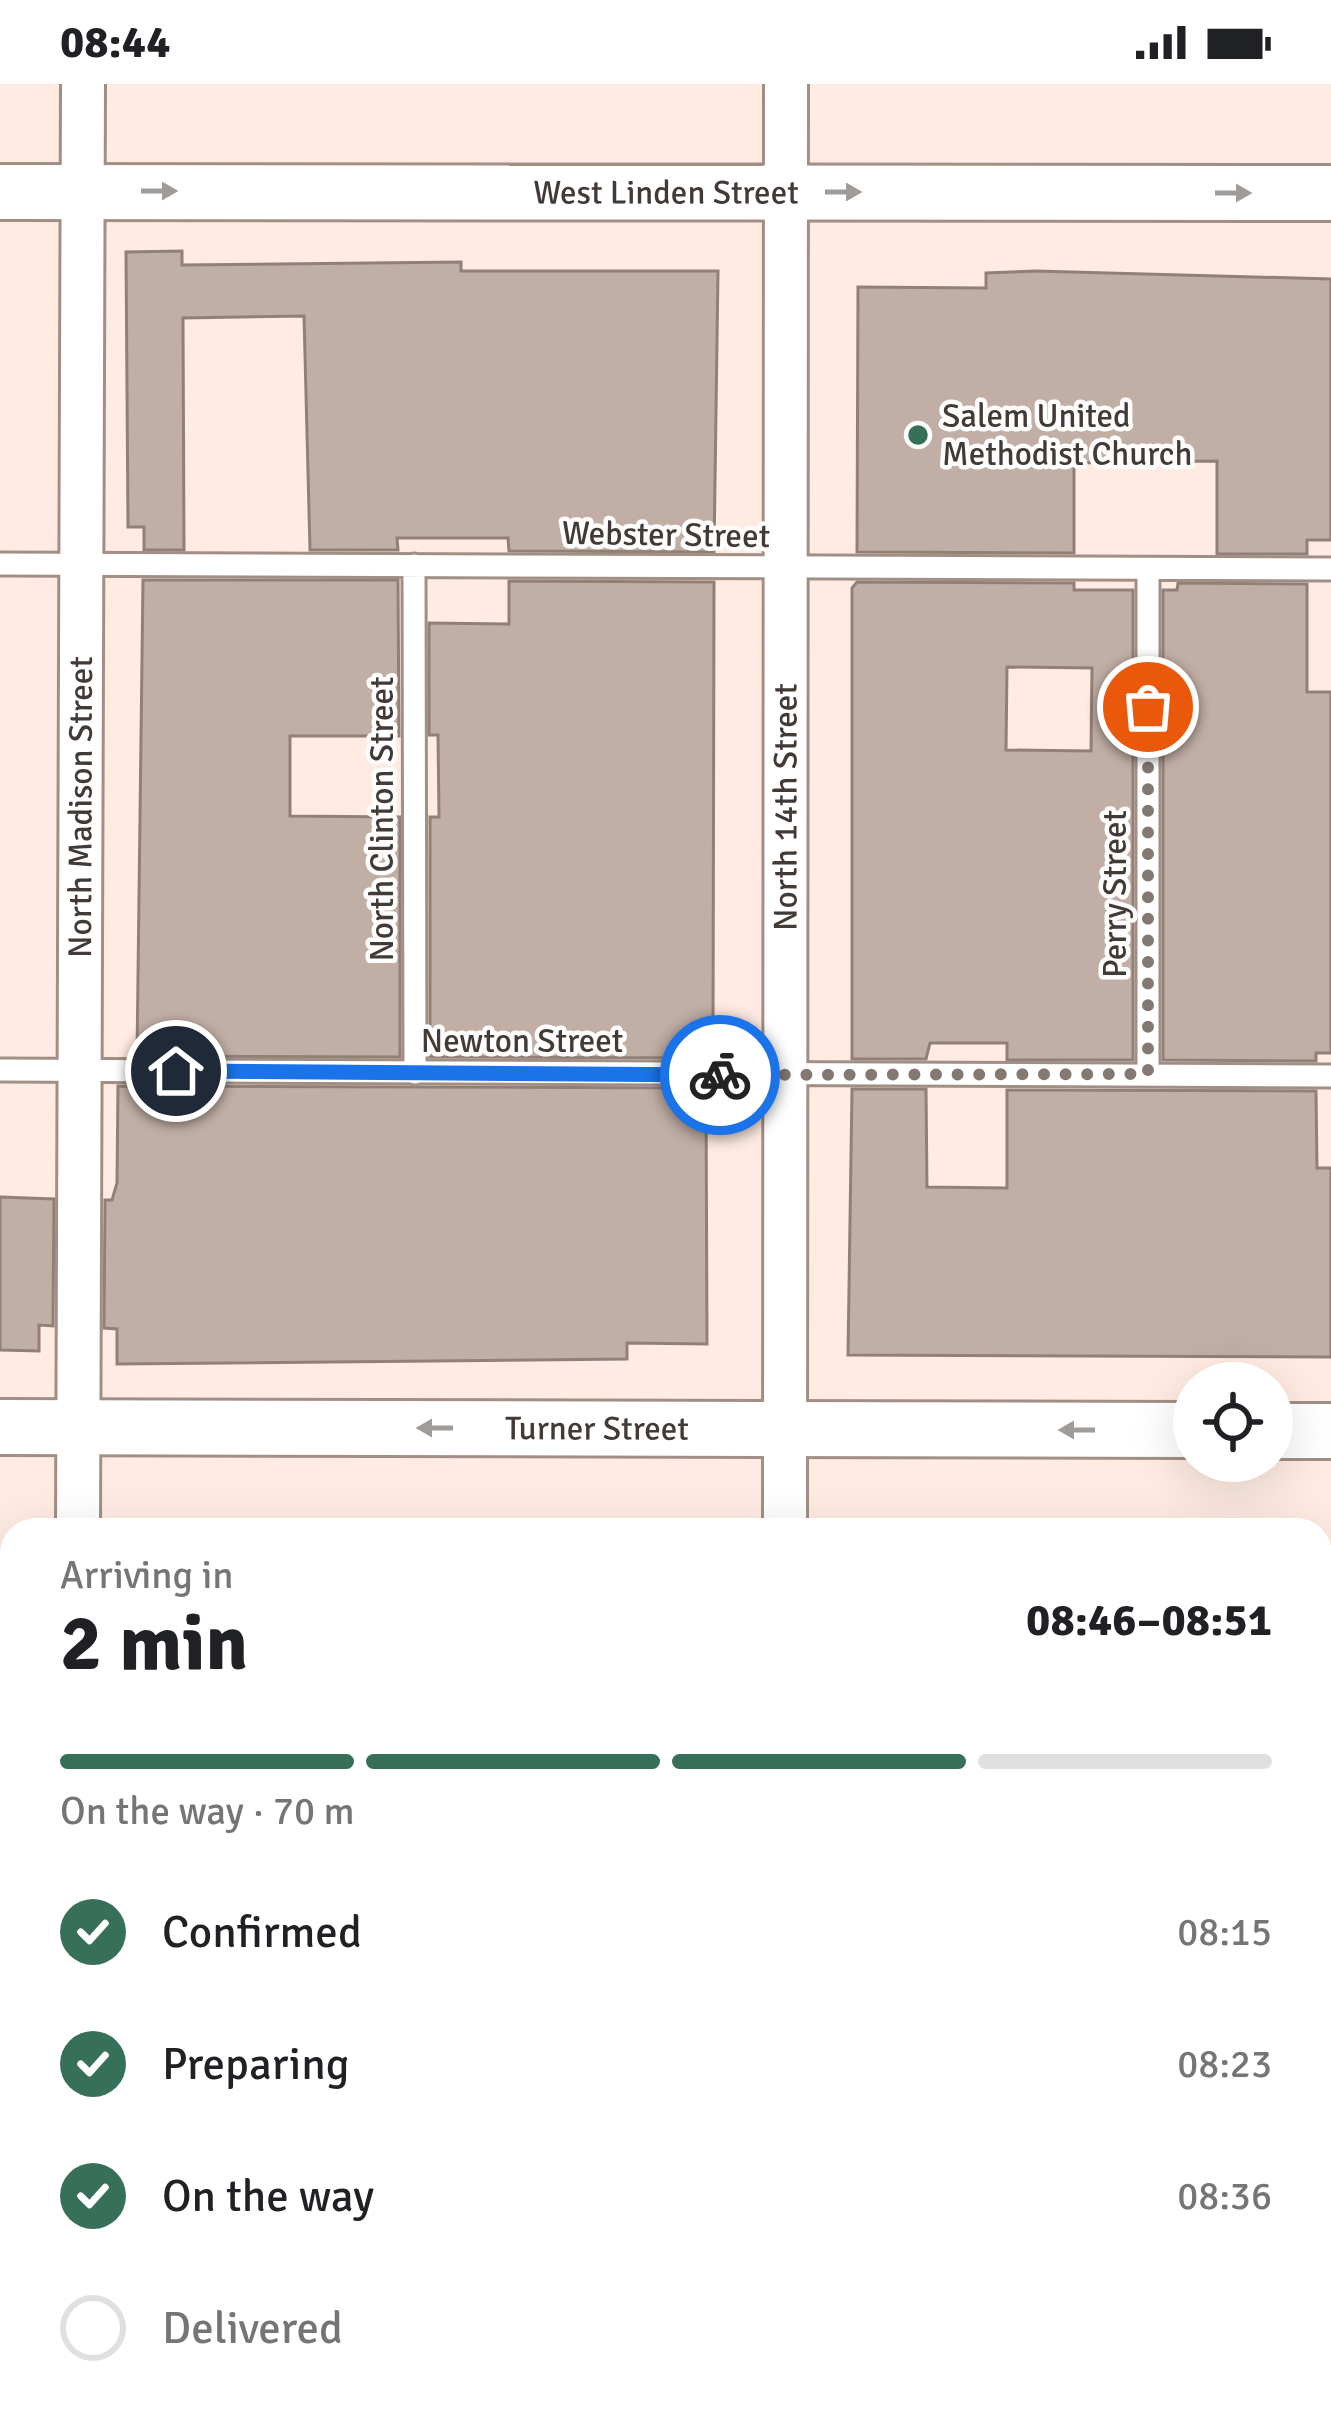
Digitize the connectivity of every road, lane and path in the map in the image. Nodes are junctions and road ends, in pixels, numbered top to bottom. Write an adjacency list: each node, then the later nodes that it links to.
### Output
1 (82, 84): 3 (street, North Madison Street)
2 (785, 84): 4 (street, North 14th Street)
3 (82, 191): 4 (street, West Linden Street, one-way to 4); 5 (street, West Linden Street); 8 (street, North Madison Street)
4 (786, 191): 6 (street, West Linden Street, one-way to 6); 10 (street, North 14th Street)
5 (0, 192)
6 (1331, 193)
7 (0, 564): 8 (lane, Webster Street)
8 (84, 564): 9 (lane, Webster Street); 14 (street, North Madison Street)
9 (414, 565): 10 (lane, Webster Street); 15 (lane, North Clinton Street)
10 (785, 569): 11 (lane, Webster Street); 17 (street, North 14th Street)
11 (1148, 569): 12 (lane, Webster Street); 16 (lane, Perry Street)
12 (1331, 569)
13 (0, 1070): 14 (lane, Newton Street)
14 (80, 1071): 15 (lane, Newton Street); 20 (street, North Madison Street)
15 (415, 1073): 17 (lane, Newton Street)
16 (1148, 1074): 17 (lane, Newton Street); 18 (lane, Newton Street)
17 (784, 1076): 21 (street, North 14th Street)
18 (1331, 1076)
19 (0, 1427): 20 (street, Turner Street)
20 (77, 1427): 21 (street, Turner Street, one-way to 20); 25 (street, North Madison Street)
21 (785, 1429): 22 (street, Turner Street, one-way to 21); 26 (street, North 14th Street)
22 (1173, 1430)
23 (1293, 1431): 24 (street)
24 (1331, 1431)
25 (78, 1518)
26 (785, 1518)

